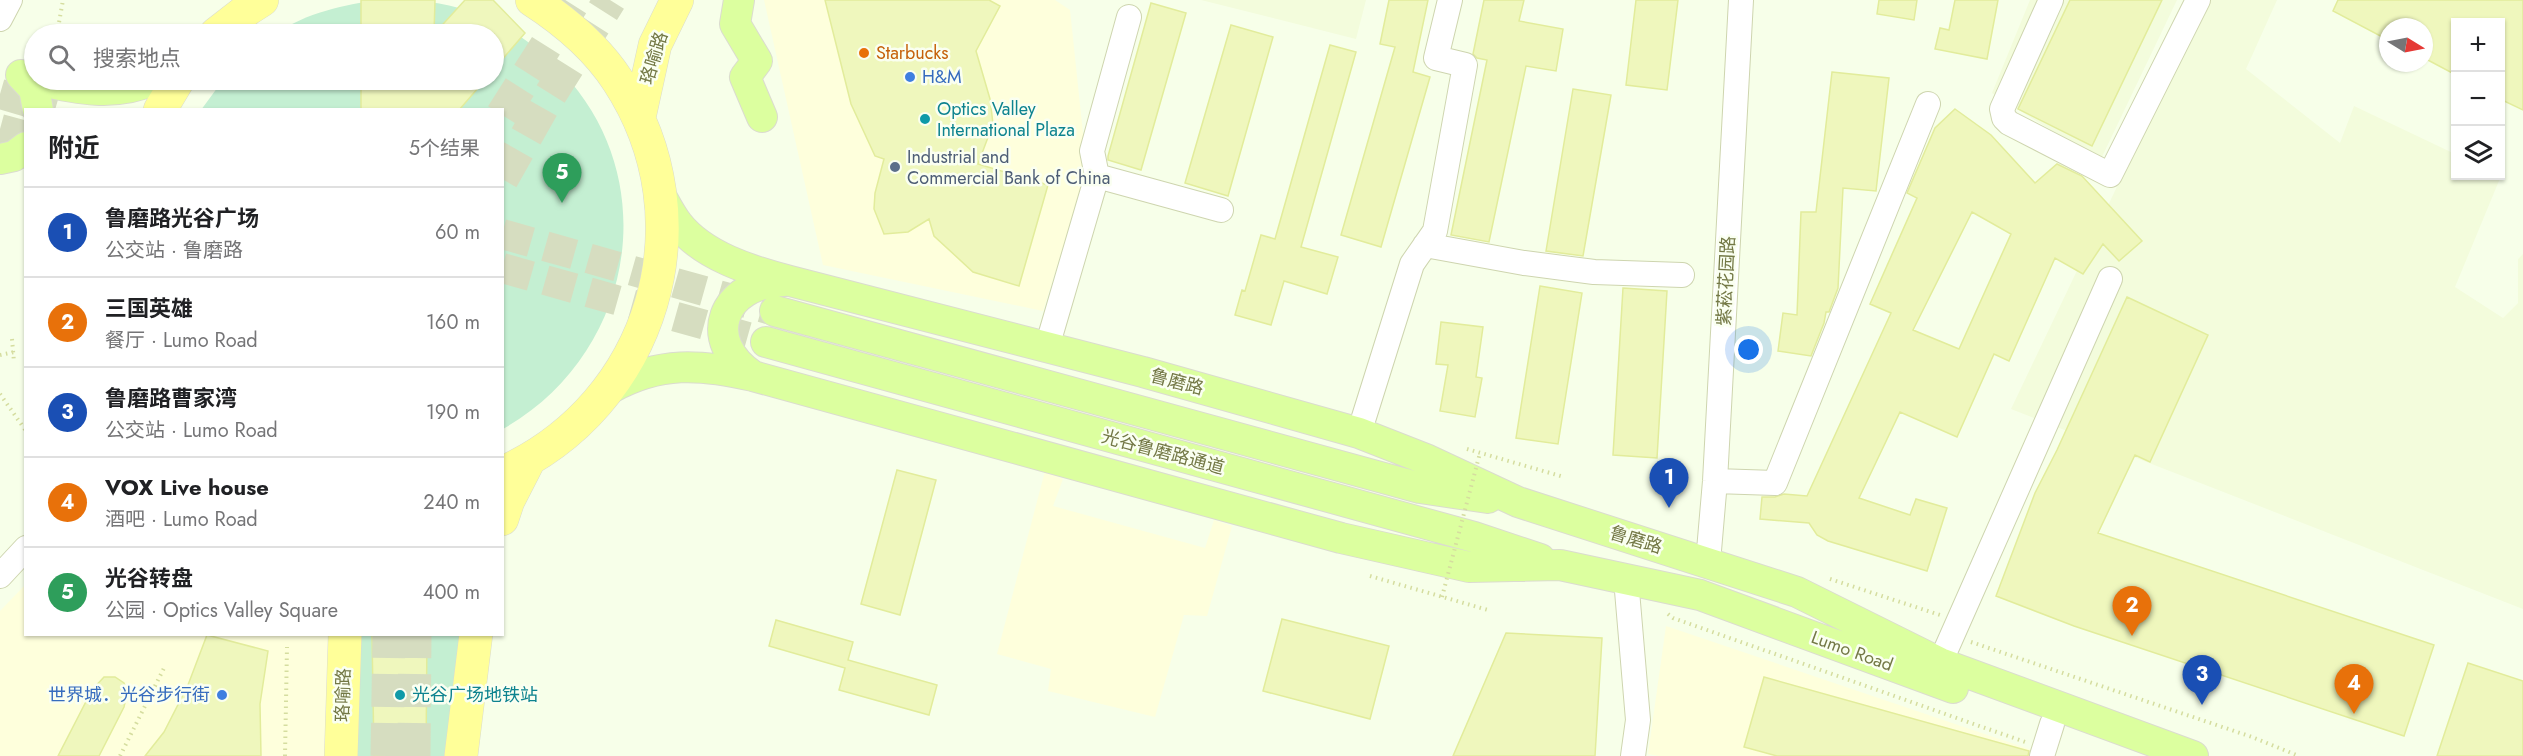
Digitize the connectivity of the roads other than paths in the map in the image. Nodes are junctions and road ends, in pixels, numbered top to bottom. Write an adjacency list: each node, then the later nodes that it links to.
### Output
1 (10, 0): 11 (street)
2 (262, 0): 12 (highway)
3 (532, 0): 21 (highway)
4 (676, 0): 21 (highway, 珞喻路)
5 (739, 0): 20 (main road)
6 (1450, 0): 28 (street)
7 (1742, 0): 39 (street, 紫菘花园路)
8 (2051, 0): 9 (street)
9 (2198, 0)
10 (1129, 17): 25 (street)
11 (0, 19)
12 (230, 24)
13 (34, 90): 18 (main road)
14 (90, 90): 15 (main road)
15 (111, 90)
16 (172, 90): 19 (highway)
17 (1928, 105): 39 (street)
18 (38, 108)
19 (161, 108)
20 (762, 117)
21 (639, 118): 26 (highway)
22 (24, 148): 23 (main road)
23 (0, 160): 24 (main road)
24 (24, 169)
25 (1098, 176): 27 (street); 34 (street)
26 (661, 196): 31 (main road, 鲁磨路); 36 (highway)
27 (1221, 210)
28 (1425, 245): 29 (street); 37 (street)
29 (1682, 275)
30 (2110, 279): 49 (street)
31 (790, 281): 34 (main road, 鲁磨路); 35 (main road)
32 (775, 311): 40 (main road, 光谷鲁磨路通道)
33 (766, 342): 44 (main road, 光谷鲁磨路通道)
34 (1047, 347): 37 (main road, 鲁磨路)
35 (753, 376): 36 (main road); 44 (main road)
36 (610, 388): 38 (highway)
37 (1359, 433): 40 (main road, 鲁磨路)
38 (515, 467): 41 (highway)
39 (1715, 481): 43 (street, 紫菘花园路)
40 (1518, 502): 43 (main road, 鲁磨路)
41 (504, 513)
42 (24, 550): 45 (street)
43 (1708, 561): 49 (main road, Lumo Road)
44 (1560, 566): 46 (main road, Lumo Road)
45 (0, 576)
46 (1626, 579): 50 (main road, Lumo Road); 53 (street)
47 (345, 636): 51 (highway, 珞喻路)
48 (476, 636): 52 (highway)
49 (1940, 663): 55 (main road, Lumo Road)
50 (2046, 743): 54 (main road, Lumo Road)
51 (341, 756)
52 (461, 756)
53 (1633, 756)
54 (2139, 756)
55 (2193, 756)

